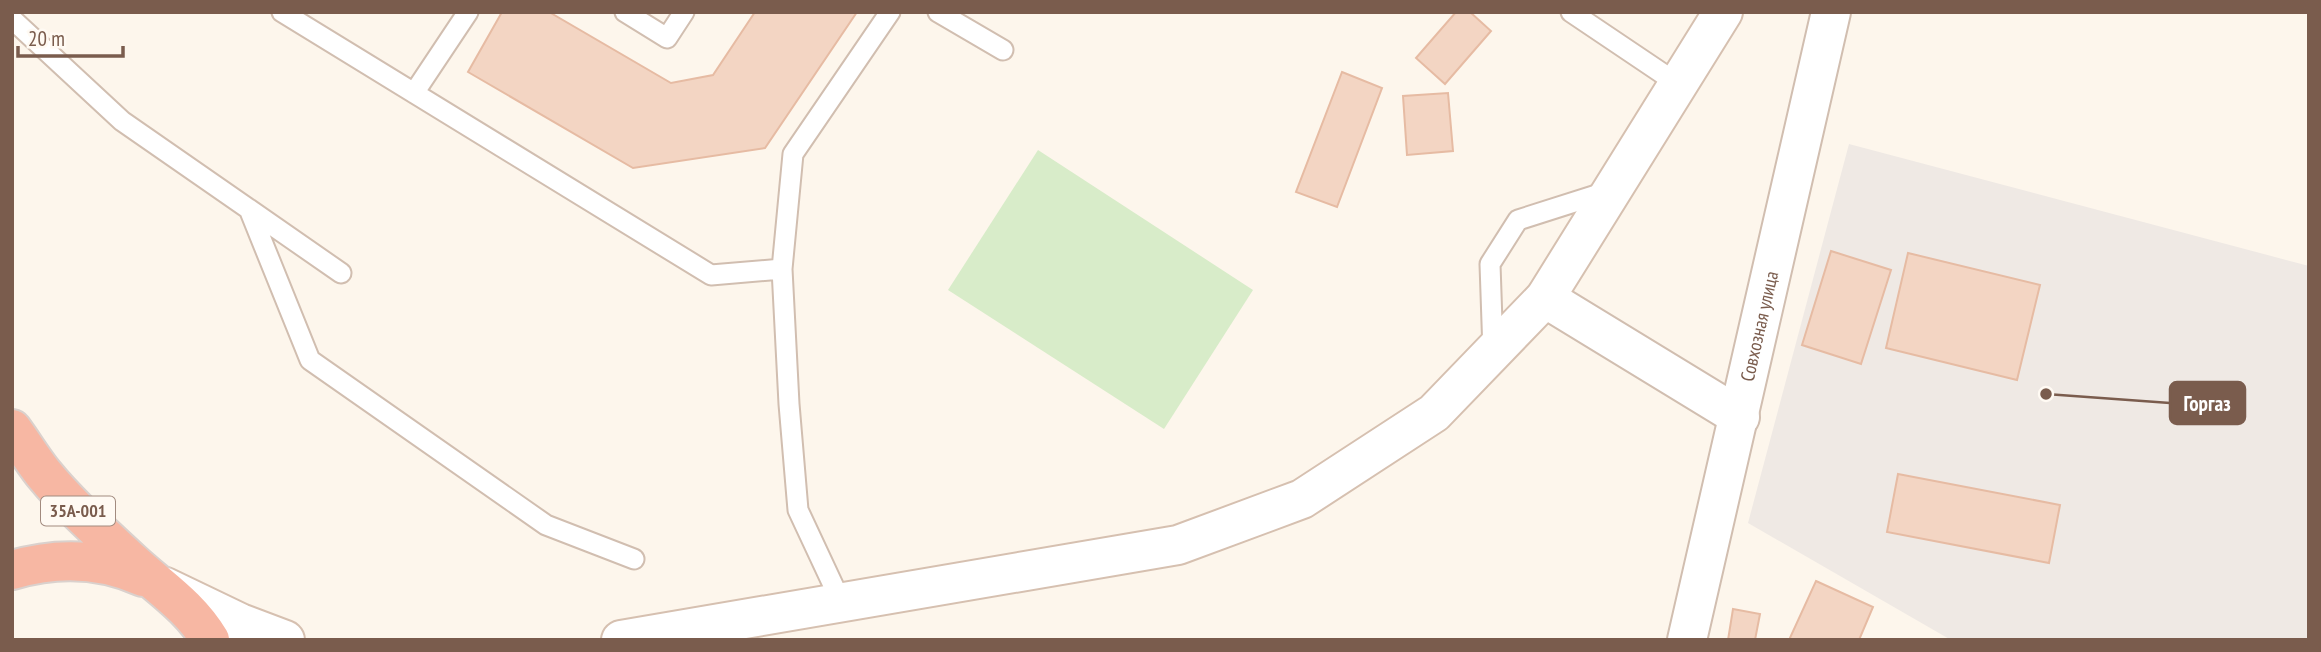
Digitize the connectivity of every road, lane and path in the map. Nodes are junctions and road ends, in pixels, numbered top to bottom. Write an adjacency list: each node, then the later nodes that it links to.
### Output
1 (468, 12): 13 (lane)
2 (625, 12): 3 (lane)
3 (684, 12)
4 (890, 12): 16 (lane)
5 (938, 12): 11 (lane)
6 (1571, 12): 12 (lane)
7 (1723, 12): 12 (main road)
8 (1832, 12): 20 (main road, Совхозная улица)
9 (291, 15): 13 (lane)
10 (12, 19): 15 (lane)
11 (1003, 50)
12 (1678, 84): 14 (main road)
13 (414, 93): 16 (lane)
14 (1612, 190): 18 (main road); 19 (lane)
15 (249, 209): 17 (lane); 22 (lane)
16 (782, 269): 25 (lane)
17 (341, 273)
18 (1545, 298): 19 (main road); 20 (main road)
19 (1493, 353): 25 (main road)
20 (1740, 417): 29 (main road, Совхозная улица)
21 (12, 429): 24 (highway, 35А-001)
22 (634, 559)
23 (12, 570): 24 (highway)
24 (155, 583): 26 (highway, 35А-001); 27 (main road)
25 (841, 602): 28 (main road)
26 (210, 640)
27 (285, 640)
28 (621, 640)
29 (1687, 640)

